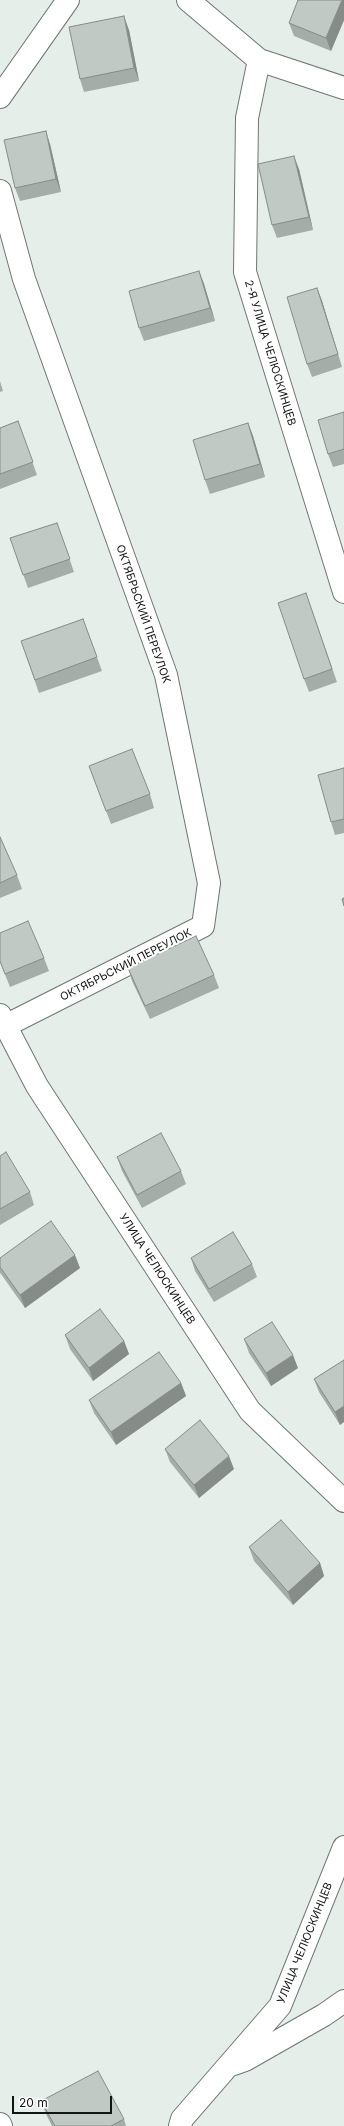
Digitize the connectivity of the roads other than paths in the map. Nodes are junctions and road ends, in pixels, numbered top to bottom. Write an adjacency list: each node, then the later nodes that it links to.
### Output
1 (68, 0): 5 (street)
2 (188, 0): 3 (street)
3 (259, 60): 4 (street); 7 (street, 2-Я УЛИЦА ЧЕЛЮСКИНЦЕВ)
4 (344, 88)
5 (0, 97)
6 (0, 191): 8 (street, ОКТЯБРЬСКИЙ ПЕРЕУЛОК)
7 (344, 592)
8 (2, 1020): 9 (street, УЛИЦА ЧЕЛЮСКИНЦЕВ)
9 (344, 1501)
10 (344, 1847): 12 (street, УЛИЦА ЧЕЛЮСКИНЦЕВ)
11 (344, 2001): 12 (street)
12 (227, 2067): 13 (street, УЛИЦА ЧЕЛЮСКИНЦЕВ)
13 (180, 2126)

